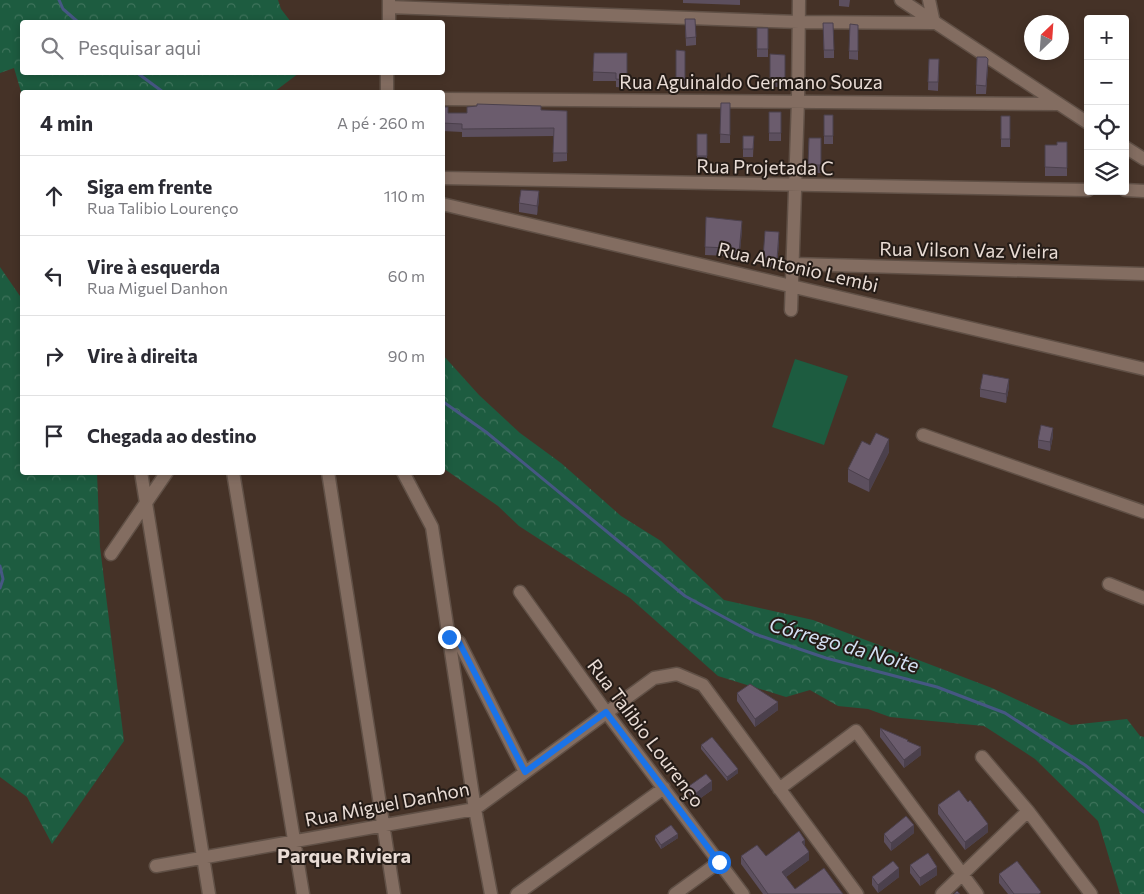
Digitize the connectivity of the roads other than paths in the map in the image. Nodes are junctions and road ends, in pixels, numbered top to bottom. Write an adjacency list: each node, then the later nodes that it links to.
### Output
1 (799, 0): 6 (street)
2 (900, 0): 7 (street)
3 (929, 0): 7 (street)
4 (389, 3): 5 (street); 6 (street)
5 (388, 20)
6 (799, 22): 7 (street); 11 (street)
7 (934, 24): 12 (street)
8 (387, 75): 9 (street)
9 (387, 90)
10 (445, 98): 11 (street, Rua Aguinaldo Germano Souza)
11 (798, 100): 12 (street, Rua Aguinaldo Germano Souza); 17 (street)
12 (1058, 104): 13 (street)
13 (1084, 120)
14 (1129, 149): 15 (street)
15 (1144, 158)
16 (445, 178): 17 (street, Rua Projetada C)
17 (795, 186): 18 (street, Rua Projetada C); 22 (street)
18 (1084, 190)
19 (1129, 190): 20 (street)
20 (1144, 191)
21 (445, 205): 24 (street, Rua Antonio Lembi)
22 (794, 264): 23 (street, Rua Vilson Vaz Vieira); 24 (street)
23 (1144, 274)
24 (793, 286): 25 (street); 26 (street, Rua Antonio Lembi)
25 (791, 310)
26 (1144, 368)
27 (923, 435): 34 (street)
28 (141, 475): 33 (street)
29 (165, 475): 33 (street)
30 (233, 475): 48 (street)
31 (328, 475): 47 (street)
32 (405, 475): 39 (street)
33 (146, 503): 35 (street); 49 (street)
34 (1144, 512)
35 (112, 554)
36 (1109, 584): 38 (street)
37 (520, 592): 40 (street, Rua Talibio Lourenço)
38 (1144, 598)
39 (449, 637): 42 (street); 45 (street)
40 (606, 712): 42 (street, Rua Miguel Danhon); 43 (street, Rua Talibio Lourenço); 44 (street, Rua Miguel Danhon)
41 (982, 757): 46 (street)
42 (525, 772): 45 (street, Rua Miguel Danhon)
43 (664, 788): 50 (street, Rua Talibio Lourenço); 57 (street)
44 (780, 789): 52 (street); 60 (street)
45 (475, 809): 47 (street, Rua Miguel Danhon); 56 (street)
46 (1028, 811): 52 (street); 63 (street)
47 (383, 826): 48 (street, Rua Miguel Danhon); 55 (street)
48 (294, 842): 49 (street, Rua Miguel Danhon); 54 (street)
49 (203, 858): 51 (street, Rua Miguel Danhon); 53 (street)
50 (719, 862): 58 (street); 59 (street, Rua Talibio Lourenço)
51 (156, 866)
52 (962, 874): 61 (street); 62 (street)
53 (209, 894)
54 (303, 894)
55 (394, 894)
56 (491, 894)
57 (517, 894)
58 (675, 894)
59 (743, 894)
60 (857, 894)
61 (942, 894)
62 (977, 894)
63 (1092, 894)

